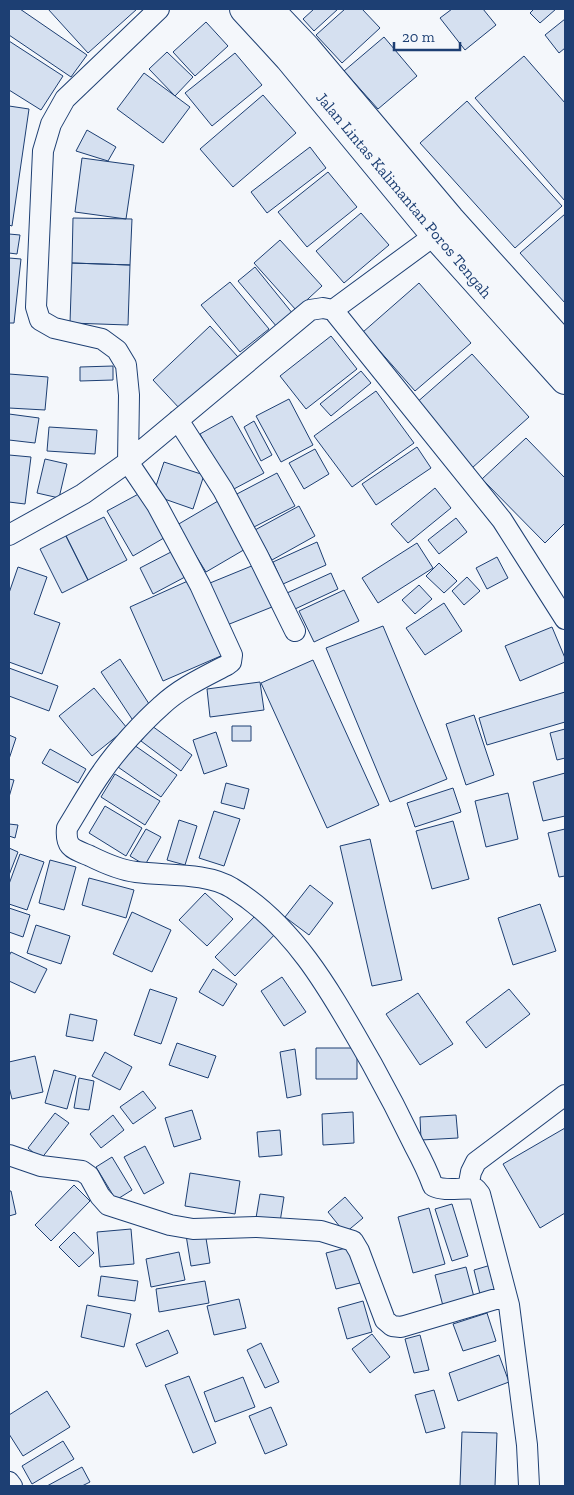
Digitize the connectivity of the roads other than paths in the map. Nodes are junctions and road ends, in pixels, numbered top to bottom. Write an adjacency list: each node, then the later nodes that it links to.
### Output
1 (159, 9): 9 (street)
2 (244, 9): 4 (main road, Jalan Lintas Kalimantan Poros Tengah)
3 (269, 9): 6 (main road, Jalan Lintas Kalimantan Poros Tengah)
4 (435, 235): 5 (street); 7 (main road, Jalan Lintas Kalimantan Poros Tengah)
5 (334, 310): 8 (street); 11 (street)
6 (565, 347)
7 (565, 380)
8 (178, 420): 9 (street); 12 (street)
9 (128, 462): 10 (street); 15 (street)
10 (9, 535)
11 (565, 619)
12 (295, 631)
13 (565, 1095): 15 (street)
14 (9, 1155): 16 (street)
15 (468, 1188): 16 (street)
16 (506, 1296): 19 (street)
17 (9, 1482): 18 (street)
18 (12, 1486)
19 (529, 1486)

